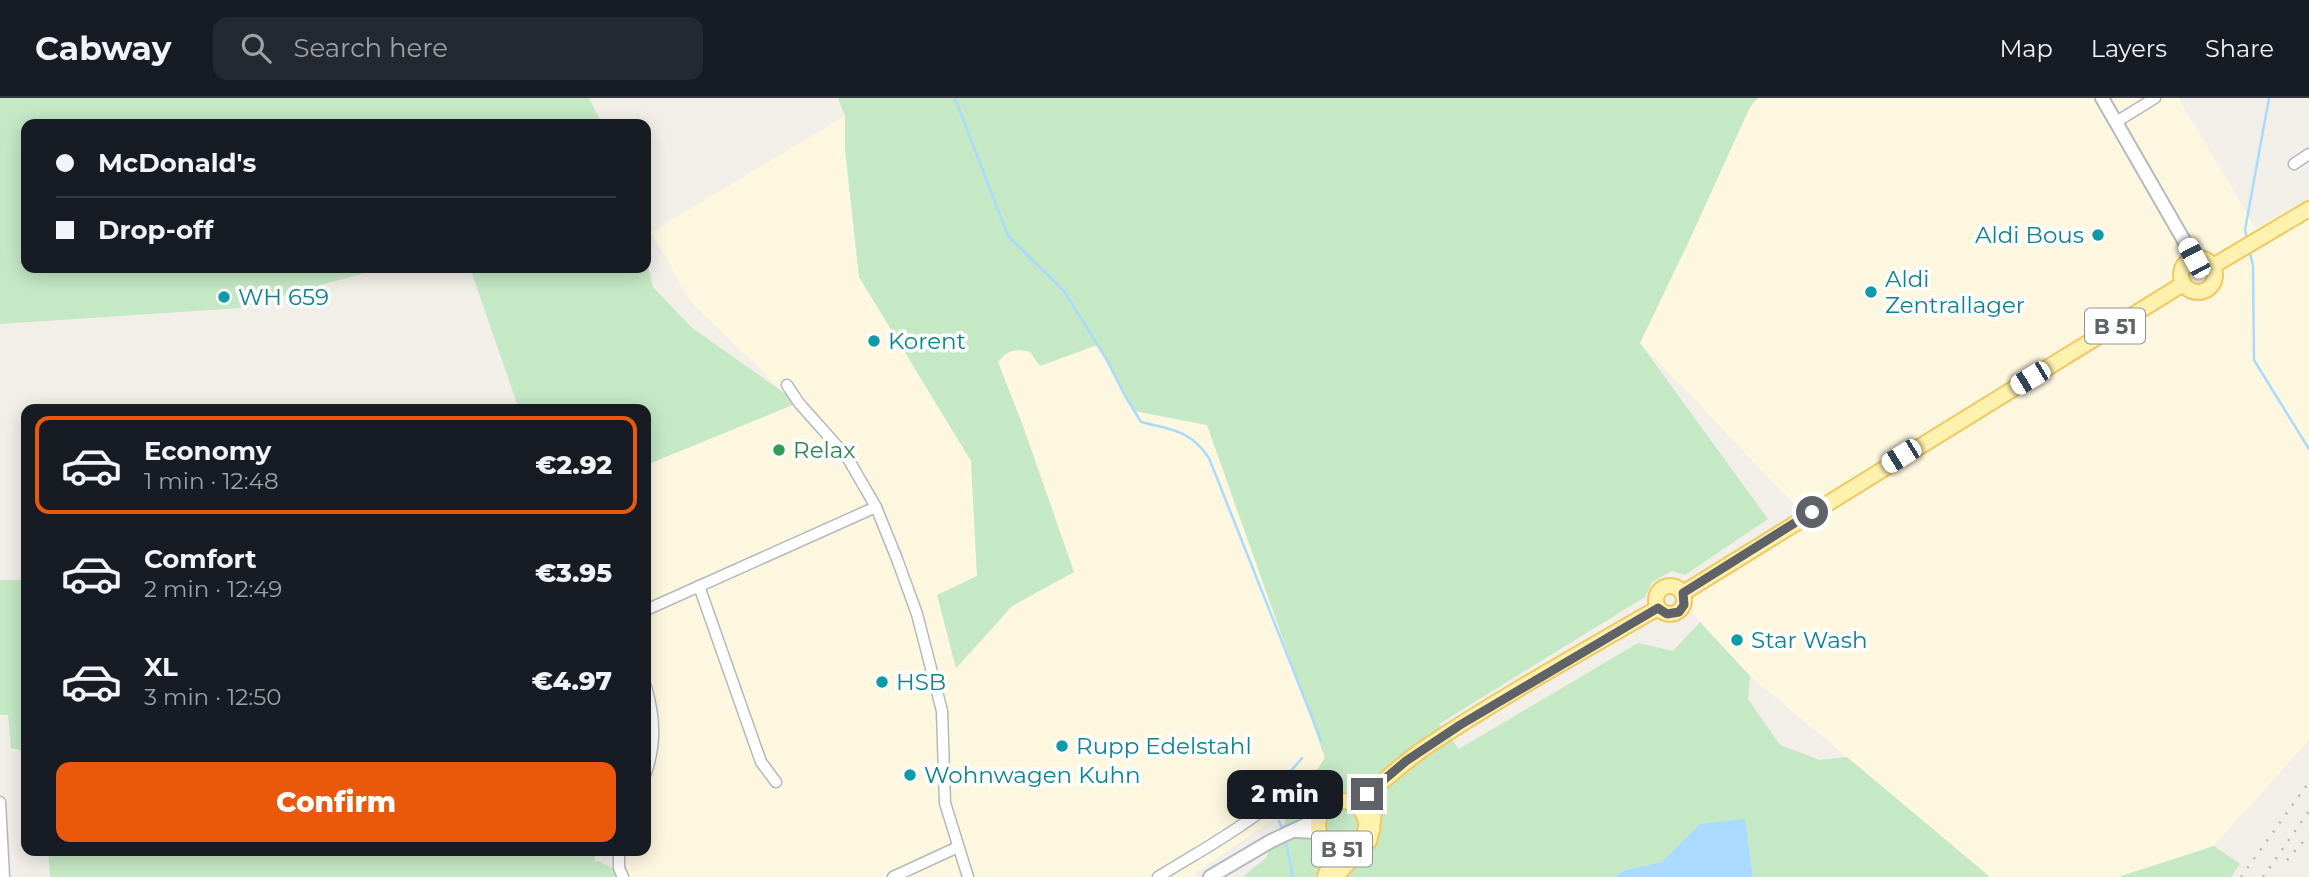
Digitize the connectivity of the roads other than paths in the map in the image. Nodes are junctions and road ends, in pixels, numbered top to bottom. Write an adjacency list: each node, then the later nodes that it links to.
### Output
1 (2102, 98): 3 (main road)
2 (2155, 98): 3 (street)
3 (2116, 122): 7 (main road)
4 (2309, 154): 5 (street)
5 (2294, 164)
6 (2309, 209): 8 (main road)
7 (2194, 258): 8 (main road); 9 (main road)
8 (2213, 267): 9 (main road)
9 (2183, 284): 13 (main road, B 51)
10 (787, 384): 11 (street)
11 (876, 507): 12 (street); 23 (street)
12 (699, 586): 14 (street); 18 (street)
13 (1683, 593): 15 (main road); 15 (main road)
14 (651, 608)
15 (1658, 608): 19 (main road, B 51)
16 (651, 706): 17 (street)
17 (651, 757)
18 (776, 782)
19 (1378, 788): 21 (main road, B 51); 33 (main road, B 51)
20 (0, 802): 26 (street)
21 (1359, 808): 22 (main road, B 51); 24 (main road, B 51)
22 (1324, 815): 24 (main road, B 51); 30 (street); 31 (main road)
23 (958, 847): 28 (street); 29 (street)
24 (1335, 848): 32 (main road, B 51)
25 (619, 856): 27 (street)
26 (5, 877)
27 (623, 877)
28 (893, 877)
29 (968, 877)
30 (1158, 877)
31 (1210, 877)
32 (1325, 877)
33 (1335, 877)

